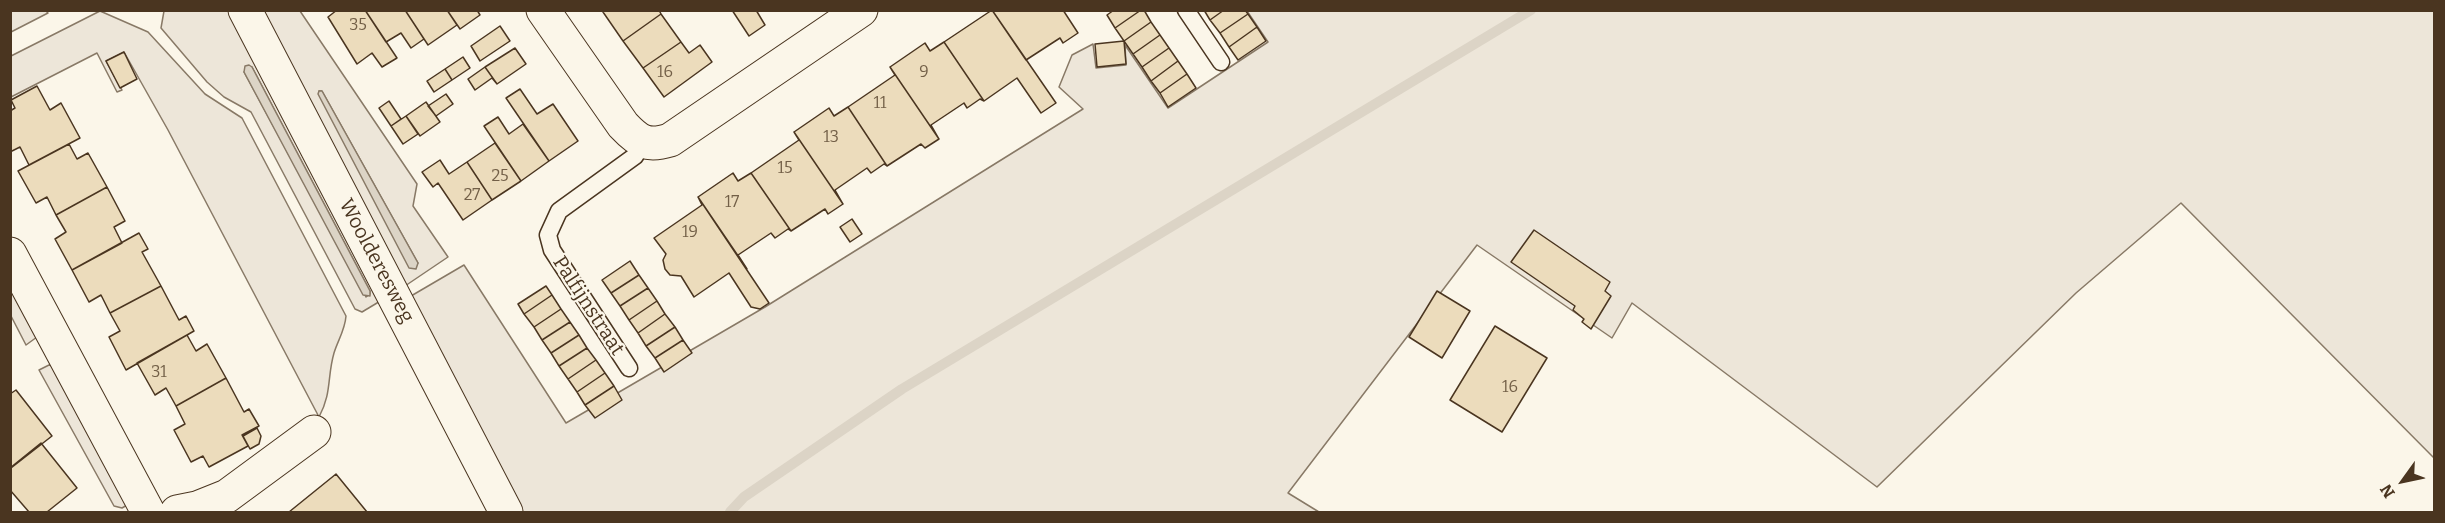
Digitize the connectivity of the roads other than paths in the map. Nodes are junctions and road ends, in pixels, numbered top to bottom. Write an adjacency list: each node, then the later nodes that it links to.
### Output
1 (245, 10): 12 (street, Woolderesweg)
2 (543, 10): 6 (street)
3 (861, 10): 6 (street)
4 (1186, 10): 5 (lane)
5 (1221, 62)
6 (644, 142): 8 (lane, Palfijnstraat)
7 (10, 254): 10 (street)
8 (629, 368)
9 (314, 432): 11 (street)
10 (148, 513)
11 (177, 513)
12 (506, 513)

